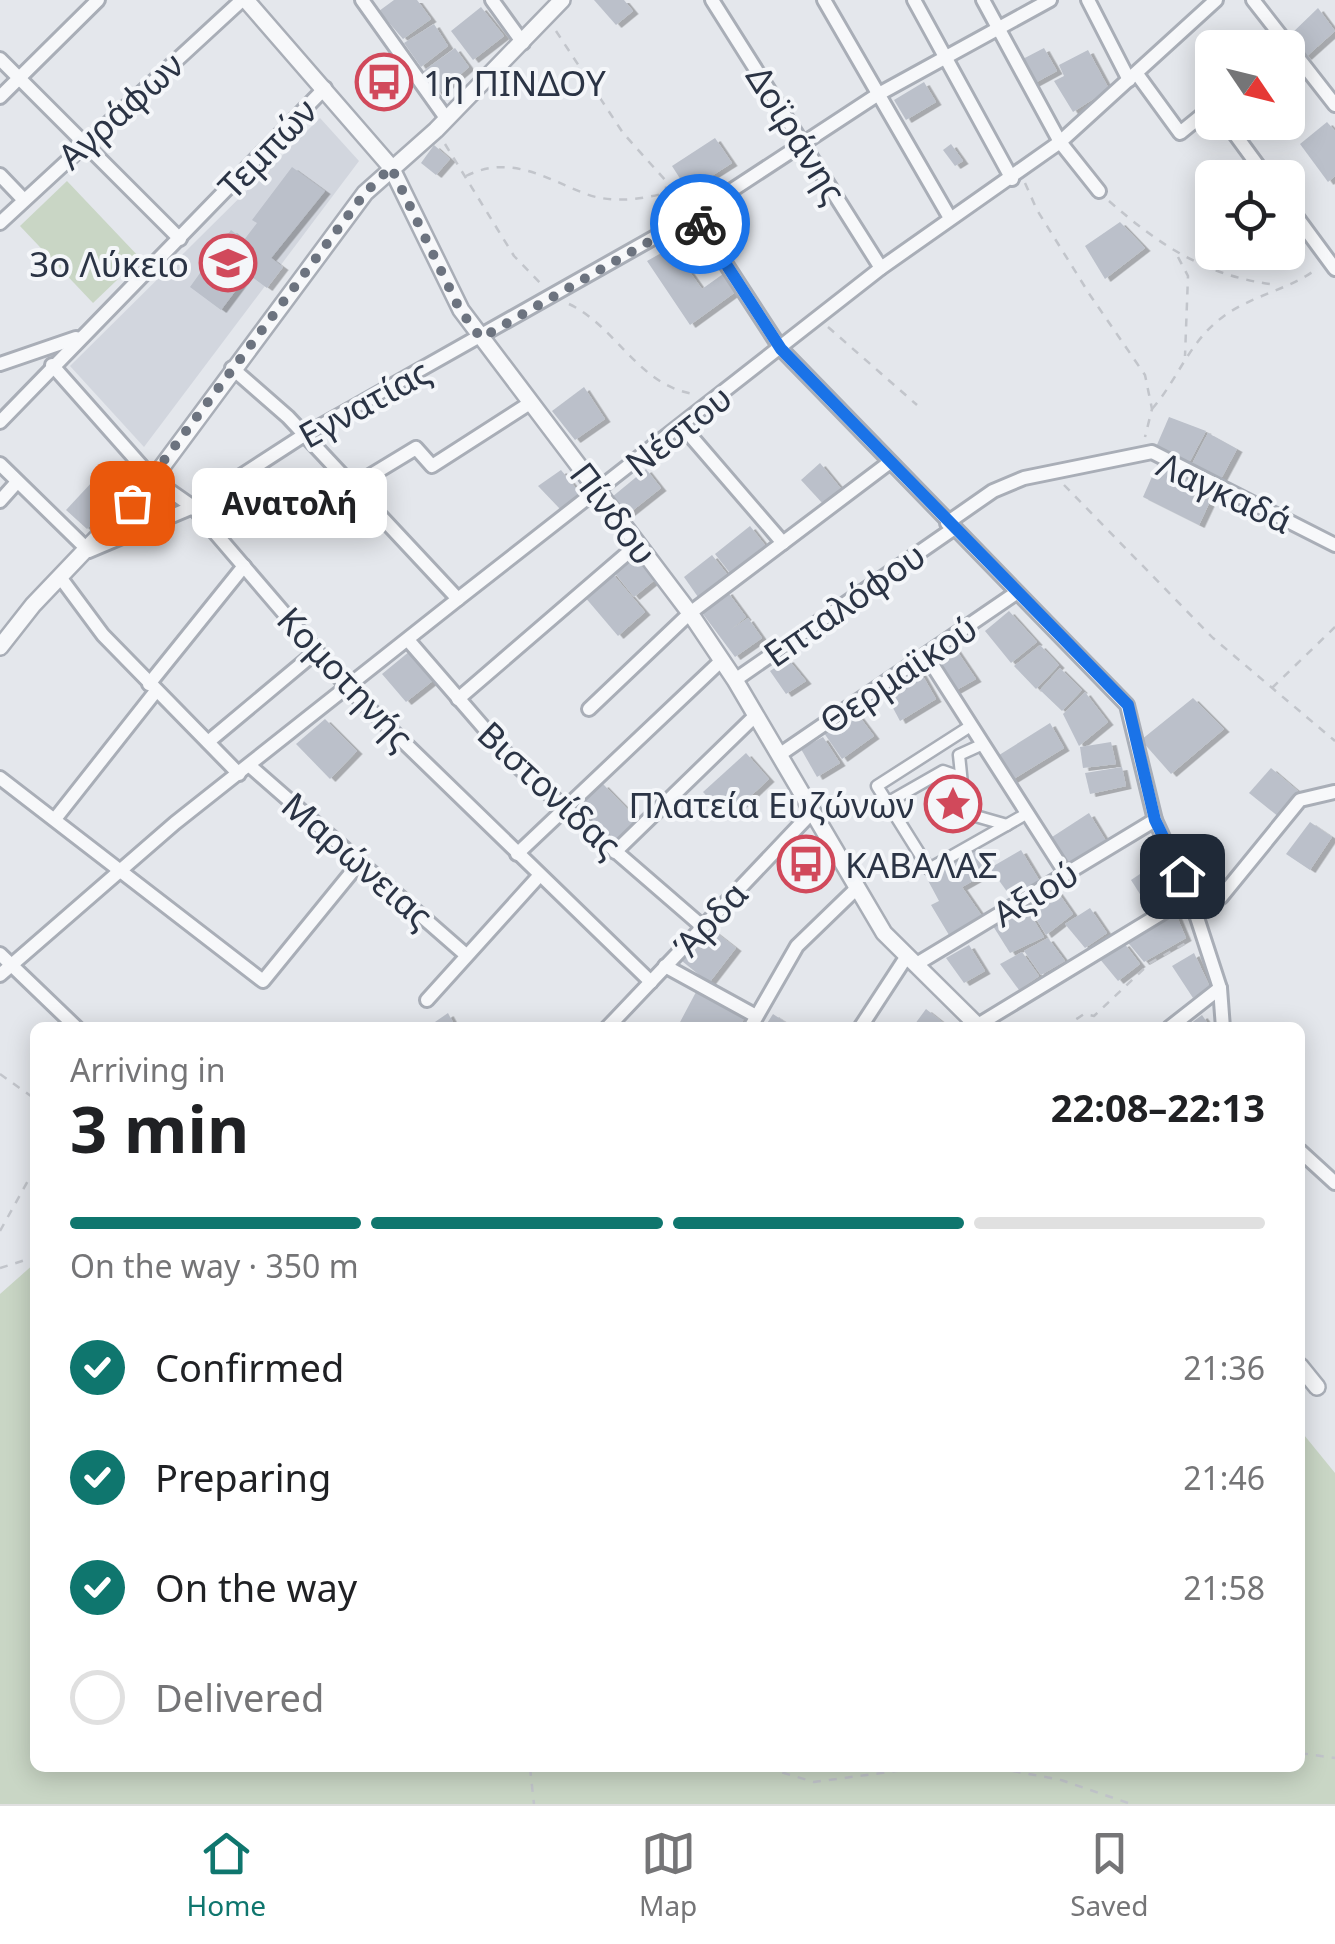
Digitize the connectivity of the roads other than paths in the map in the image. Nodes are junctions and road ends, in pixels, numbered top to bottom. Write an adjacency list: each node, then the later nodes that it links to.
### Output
1 (98, 0): 21 (street)
2 (244, 0): 22 (street, Πίνδου); 30 (street, Αγράφων)
3 (362, 0): 27 (street)
4 (492, 0): 16 (street)
5 (562, 0): 16 (street)
6 (712, 0): 28 (street, Δοϊράνης)
7 (824, 0): 23 (street)
8 (914, 0): 17 (street)
9 (983, 0): 14 (street)
10 (1050, 0): 14 (street, Εγνατίας)
11 (1088, 0): 20 (street)
12 (1216, 0): 20 (street, Νέστου)
13 (1253, 0): 15 (street)
14 (999, 29): 17 (street, Εγνατίας); 29 (street)
15 (1275, 30)
16 (522, 43): 27 (street)
17 (946, 57): 23 (street, Εγνατίας); 33 (street)
18 (0, 58): 21 (street)
19 (1305, 69): 25 (street)
20 (1133, 77): 26 (street); 29 (street, Νέστου)
21 (20, 78): 24 (street); 30 (street)
22 (325, 88): 31 (street, Πίνδου); 40 (street, Τεμπών)
23 (877, 96): 28 (street, Εγνατίας); 37 (street)
24 (0, 97)
25 (1335, 105)
26 (1195, 123)
27 (441, 124): 31 (street)
28 (802, 142): 36 (street, Εγνατίας); 42 (street, Δοϊράνης)
29 (1060, 142): 33 (street, Νέστου); 34 (street)
30 (81, 144): 35 (street, Αγράφων); 40 (street)
31 (391, 167): 44 (street, Πίνδου); 48 (street)
32 (0, 175): 35 (street)
33 (1016, 176): 37 (street, Νέστου)
34 (1099, 191)
35 (23, 199): 38 (street, Αγράφων)
36 (694, 216): 44 (street, Εγνατίας); 45 (street)
37 (950, 218): 42 (street, Νέστου)
38 (0, 222)
39 (1305, 226): 41 (street)
40 (180, 239): 43 (street, Τεμπών)
41 (1332, 259)
42 (881, 268): 45 (street, Νέστου)
43 (84, 336): 46 (street); 47 (street, Τεμπών)
44 (481, 338): 49 (street, Πίνδου); 52 (street, Εγνατίας)
45 (781, 349): 51 (street, Νέστου); 53 (street)
46 (0, 364)
47 (52, 365): 50 (street, Τεμπών); 55 (street, Κομοτηνής)
48 (232, 368): 52 (street); 55 (street)
49 (530, 403): 57 (street); 58 (street, Πίνδου)
50 (0, 422)
51 (683, 427): 58 (street, Νέστου); 62 (street)
52 (302, 436): 57 (street); 60 (street, Εγνατίας)
53 (890, 462): 61 (street); 62 (street)
54 (0, 464): 56 (street)
55 (153, 479): 60 (street, Κομοτηνής); 65 (street)
56 (18, 482): 59 (street); 65 (street)
57 (350, 488): 69 (street)
58 (598, 493): 63 (street, Πίνδου); 69 (street, Νέστου)
59 (0, 501)
60 (193, 506): 65 (street, Εγνατίας); 66 (street, Κομοτηνής)
61 (950, 526): 64 (street, Λαγκαδά); 68 (street); 76 (street, Επταλόφου)
62 (782, 543): 70 (street)
63 (638, 544): 70 (street, Πίνδου); 79 (street)
64 (1335, 545)
65 (88, 550): 67 (street)
66 (244, 566): 73 (street, Κομοτηνής); 77 (street)
67 (60, 577): 72 (street); 77 (street, Μαρώνειας)
68 (1016, 593): 74 (street, Θερμαϊκού); 95 (street)
69 (458, 599): 71 (street, Νέστου)
70 (690, 612): 75 (street, Πίνδου); 80 (street)
71 (408, 640): 78 (street, Νέστου); 79 (street, Βιστονίδας)
72 (0, 647)
73 (316, 651): 78 (street, Κομοτηνής); 83 (street)
74 (926, 655): 82 (street); 85 (street, Θερμαϊκού)
75 (722, 660): 76 (street, Πίνδου); 91 (street)
76 (735, 680): 81 (street, Πίνδου)
77 (153, 687): 83 (street, Μαρώνειας); 94 (street)
78 (349, 689): 86 (street, Νέστου); 98 (street, Κομοτηνής)
79 (458, 699): 91 (street, Βιστονίδας)
80 (589, 709)
81 (756, 716): 85 (street, Πίνδου); 97 (street)
82 (969, 727): 84 (street); 90 (street)
83 (208, 742): 86 (street, Μαρώνειας)
84 (981, 745): 87 (street); 93 (street)
85 (779, 754): 92 (street, Πίνδου)
86 (244, 770): 99 (street, Μαρώνειας); 100 (street, Νέστου)
87 (960, 777): 90 (street); 96 (street)
88 (0, 778): 94 (street)
89 (1334, 792): 105 (street)
90 (888, 802): 96 (street)
91 (564, 808): 97 (street, Βιστονίδας); 98 (street)
92 (813, 810): 103 (street, Πίνδου); 106 (street, Άρδα)
93 (1026, 814): 96 (street); 101 (street)
94 (55, 819): 100 (street)
95 (1155, 820): 101 (street, Αξιού); 104 (street)
96 (1007, 825)
97 (615, 852): 106 (street, Βιστονίδας)
98 (518, 854): 102 (street, Κομοτηνής)
99 (360, 862): 100 (street); 108 (street, Μαρώνειας)
100 (124, 871): 110 (street, Νέστου)
101 (1066, 874): 109 (street, Αξιού)
102 (540, 876): 108 (street); 113 (street, Κομοτηνής)
103 (857, 888): 109 (street, Πίνδου); 118 (street)
104 (1190, 896): 105 (street); 121 (street)
105 (1196, 915): 114 (street)
106 (703, 927): 111 (street, Άρδα)
107 (0, 954): 110 (street)
108 (466, 955): 115 (street)
109 (910, 962): 119 (street); 120 (street, Πίνδου)
110 (12, 965): 112 (street, Νέστου); 116 (street)
111 (665, 966): 113 (street, Άρδα); 118 (street)
112 (0, 975)
113 (651, 982): 117 (street, Άρδα)
114 (1220, 988): 122 (street); 123 (street)
115 (427, 1000)
116 (71, 1022)
117 (613, 1022)
118 (753, 1022)
119 (865, 1022)
120 (973, 1022)
121 (984, 1022)
122 (1177, 1022)
123 (1223, 1022)
124 (1305, 1157): 125 (street)
125 (1335, 1183)
126 (1305, 1372): 127 (street)
127 (1317, 1387)

